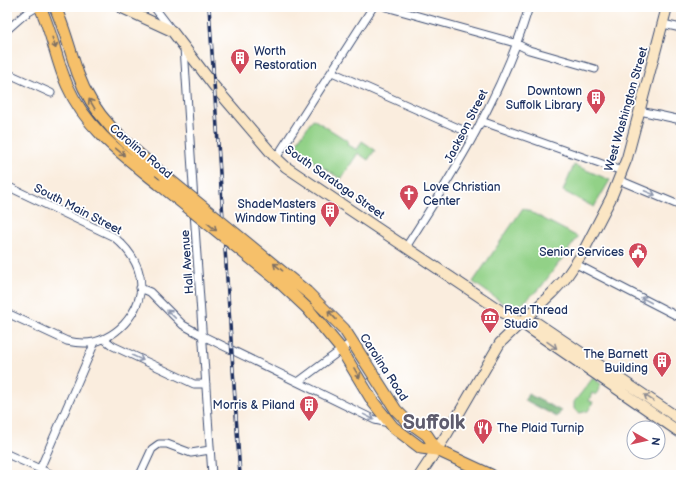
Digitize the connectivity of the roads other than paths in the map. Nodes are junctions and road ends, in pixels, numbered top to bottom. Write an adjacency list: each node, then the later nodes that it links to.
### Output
1 (38, 7): 11 (street); 37 (main road, Carolina Road, one-way to 37, bridge)
2 (55, 7): 35 (main road, Carolina Road, one-way to 2, bridge)
3 (120, 7): 12 (street)
4 (154, 7): 12 (street, South Saratoga Street)
5 (373, 7): 16 (street)
6 (386, 7): 13 (street)
7 (529, 7): 13 (street, Jackson Street)
8 (667, 7): 9 (street, West Washington Street)
9 (663, 24): 10 (street); 19 (street, West Washington Street)
10 (681, 28)
11 (7, 30)
12 (172, 31): 14 (street, South Saratoga Street)
13 (517, 44): 15 (street); 21 (street, Jackson Street)
14 (184, 47): 23 (street, South Saratoga Street); 33 (street, Hall Avenue)
15 (596, 69)
16 (332, 72): 22 (street); 23 (street)
17 (7, 73): 18 (street)
18 (51, 93)
19 (640, 111): 20 (street); 24 (street, West Washington Street)
20 (681, 120)
21 (481, 121): 22 (street, Jackson Street); 24 (street)
22 (474, 135): 27 (street, Jackson Street)
23 (276, 158): 27 (street, South Saratoga Street)
24 (620, 176): 26 (street, one-way to 26); 28 (street, West Washington Street)
25 (7, 186): 29 (street, South Main Street)
26 (681, 206)
27 (406, 247): 32 (street, South Saratoga Street)
28 (576, 264): 31 (street, one-way to 28); 32 (street, West Washington Street)
29 (140, 288): 33 (street, one-way to 29); 34 (street)
30 (7, 313): 36 (street)
31 (681, 318)
32 (520, 322): 40 (street, one-way to 32); 42 (street, South Saratoga Street, one-way to 42); 44 (street, West Washington Street)
33 (203, 336): 38 (street); 39 (street, Hall Avenue)
34 (104, 339): 36 (street); 39 (street, one-way to 39)
35 (353, 341): 37 (street); 44 (main road, Carolina Road)
36 (95, 342): 46 (street)
37 (341, 349): 38 (street); 41 (main road, Carolina Road, one-way to 41)
38 (298, 382): 41 (street, one-way to 41)
39 (206, 384): 43 (street, Hall Avenue)
40 (681, 420)
41 (389, 423): 44 (main road, Carolina Road)
42 (681, 433)
43 (210, 450): 48 (street); 49 (street, Hall Avenue)
44 (437, 450): 50 (street, West Washington Street); 51 (main road)
45 (7, 454): 46 (street)
46 (40, 469): 47 (street)
47 (53, 475)
48 (140, 475)
49 (212, 475)
50 (420, 475)
51 (491, 475)

